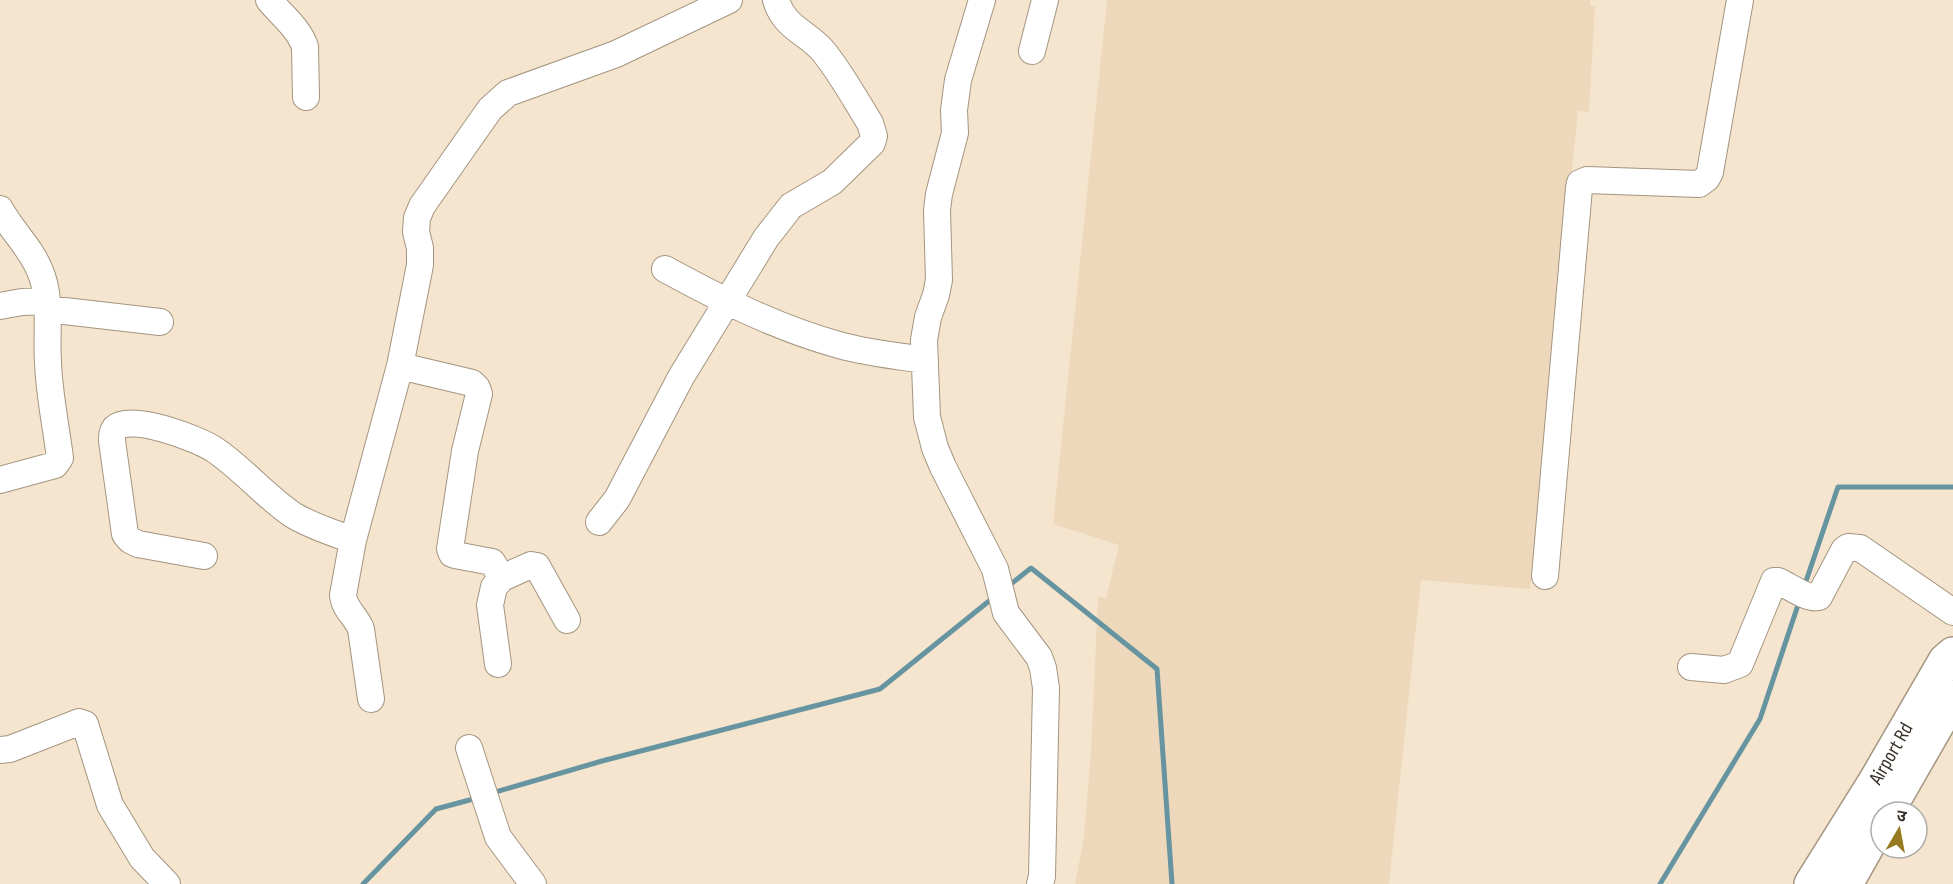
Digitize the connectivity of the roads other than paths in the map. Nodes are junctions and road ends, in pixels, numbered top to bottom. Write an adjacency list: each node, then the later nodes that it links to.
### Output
1 (268, 0): 8 (street)
2 (729, 0): 16 (street)
3 (776, 0): 11 (street)
4 (982, 0): 15 (street)
5 (1045, 0): 7 (street)
6 (1740, 0): 21 (street)
7 (1032, 51)
8 (306, 97)
9 (0, 209): 12 (street)
10 (665, 268): 11 (street)
11 (727, 303): 15 (street); 18 (street)
12 (47, 305): 13 (street); 14 (street); 17 (street)
13 (0, 306)
14 (160, 322)
15 (925, 360): 36 (street)
16 (400, 366): 19 (street); 22 (street)
17 (0, 480)
18 (599, 522)
19 (353, 540): 20 (street); 29 (street)
20 (204, 556)
21 (1545, 576)
22 (502, 578): 24 (street); 26 (street)
23 (1953, 612): 27 (street)
24 (567, 620)
25 (1953, 654): 37 (main road, Airport Rd)
26 (498, 664)
27 (1691, 667)
28 (1953, 697): 32 (main road)
29 (371, 699)
30 (469, 748): 35 (street)
31 (0, 750): 34 (street)
32 (1894, 800)
33 (1869, 843): 38 (main road)
34 (167, 884)
35 (533, 884)
36 (1040, 884)
37 (1811, 884)
38 (1846, 884)

